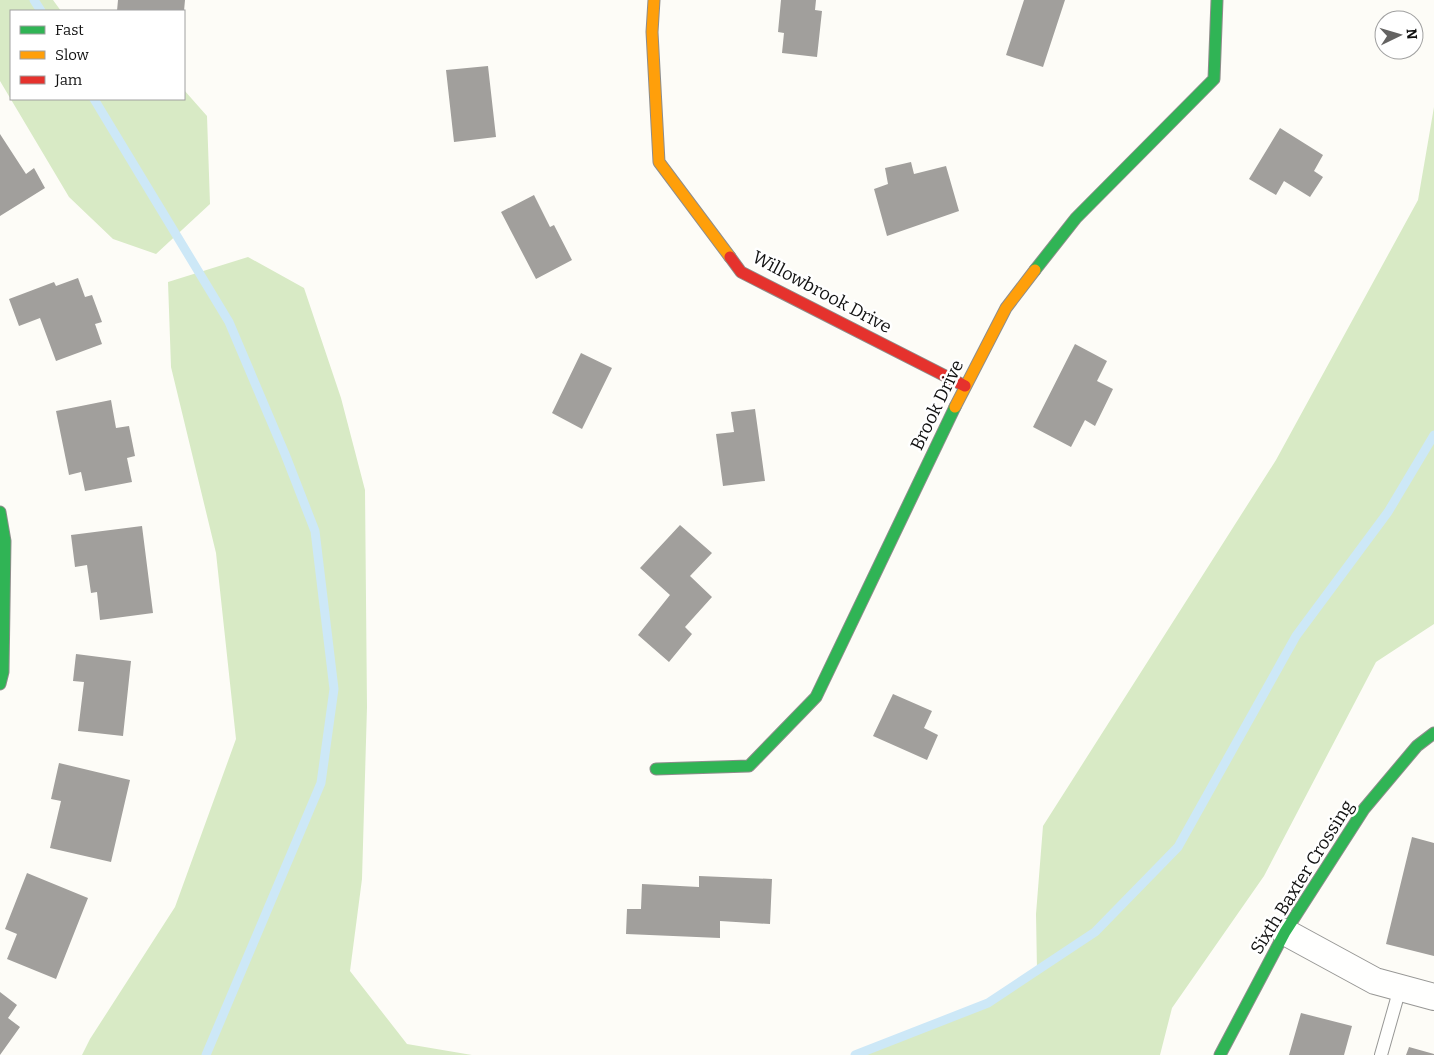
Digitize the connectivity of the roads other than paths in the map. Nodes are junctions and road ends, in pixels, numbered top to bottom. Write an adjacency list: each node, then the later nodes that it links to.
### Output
1 (654, 0): 3 (street, Willowbrook Drive)
2 (1217, 0): 3 (street, Brook Drive)
3 (965, 386): 7 (street, Brook Drive)
4 (0, 512): 5 (street)
5 (0, 684)
6 (1434, 733): 8 (street, Sixth Baxter Crossing)
7 (656, 769)
8 (1285, 932): 9 (street); 11 (street, Sixth Baxter Crossing)
9 (1400, 988): 10 (street); 12 (lane)
10 (1434, 997)
11 (1220, 1055)
12 (1381, 1055)

